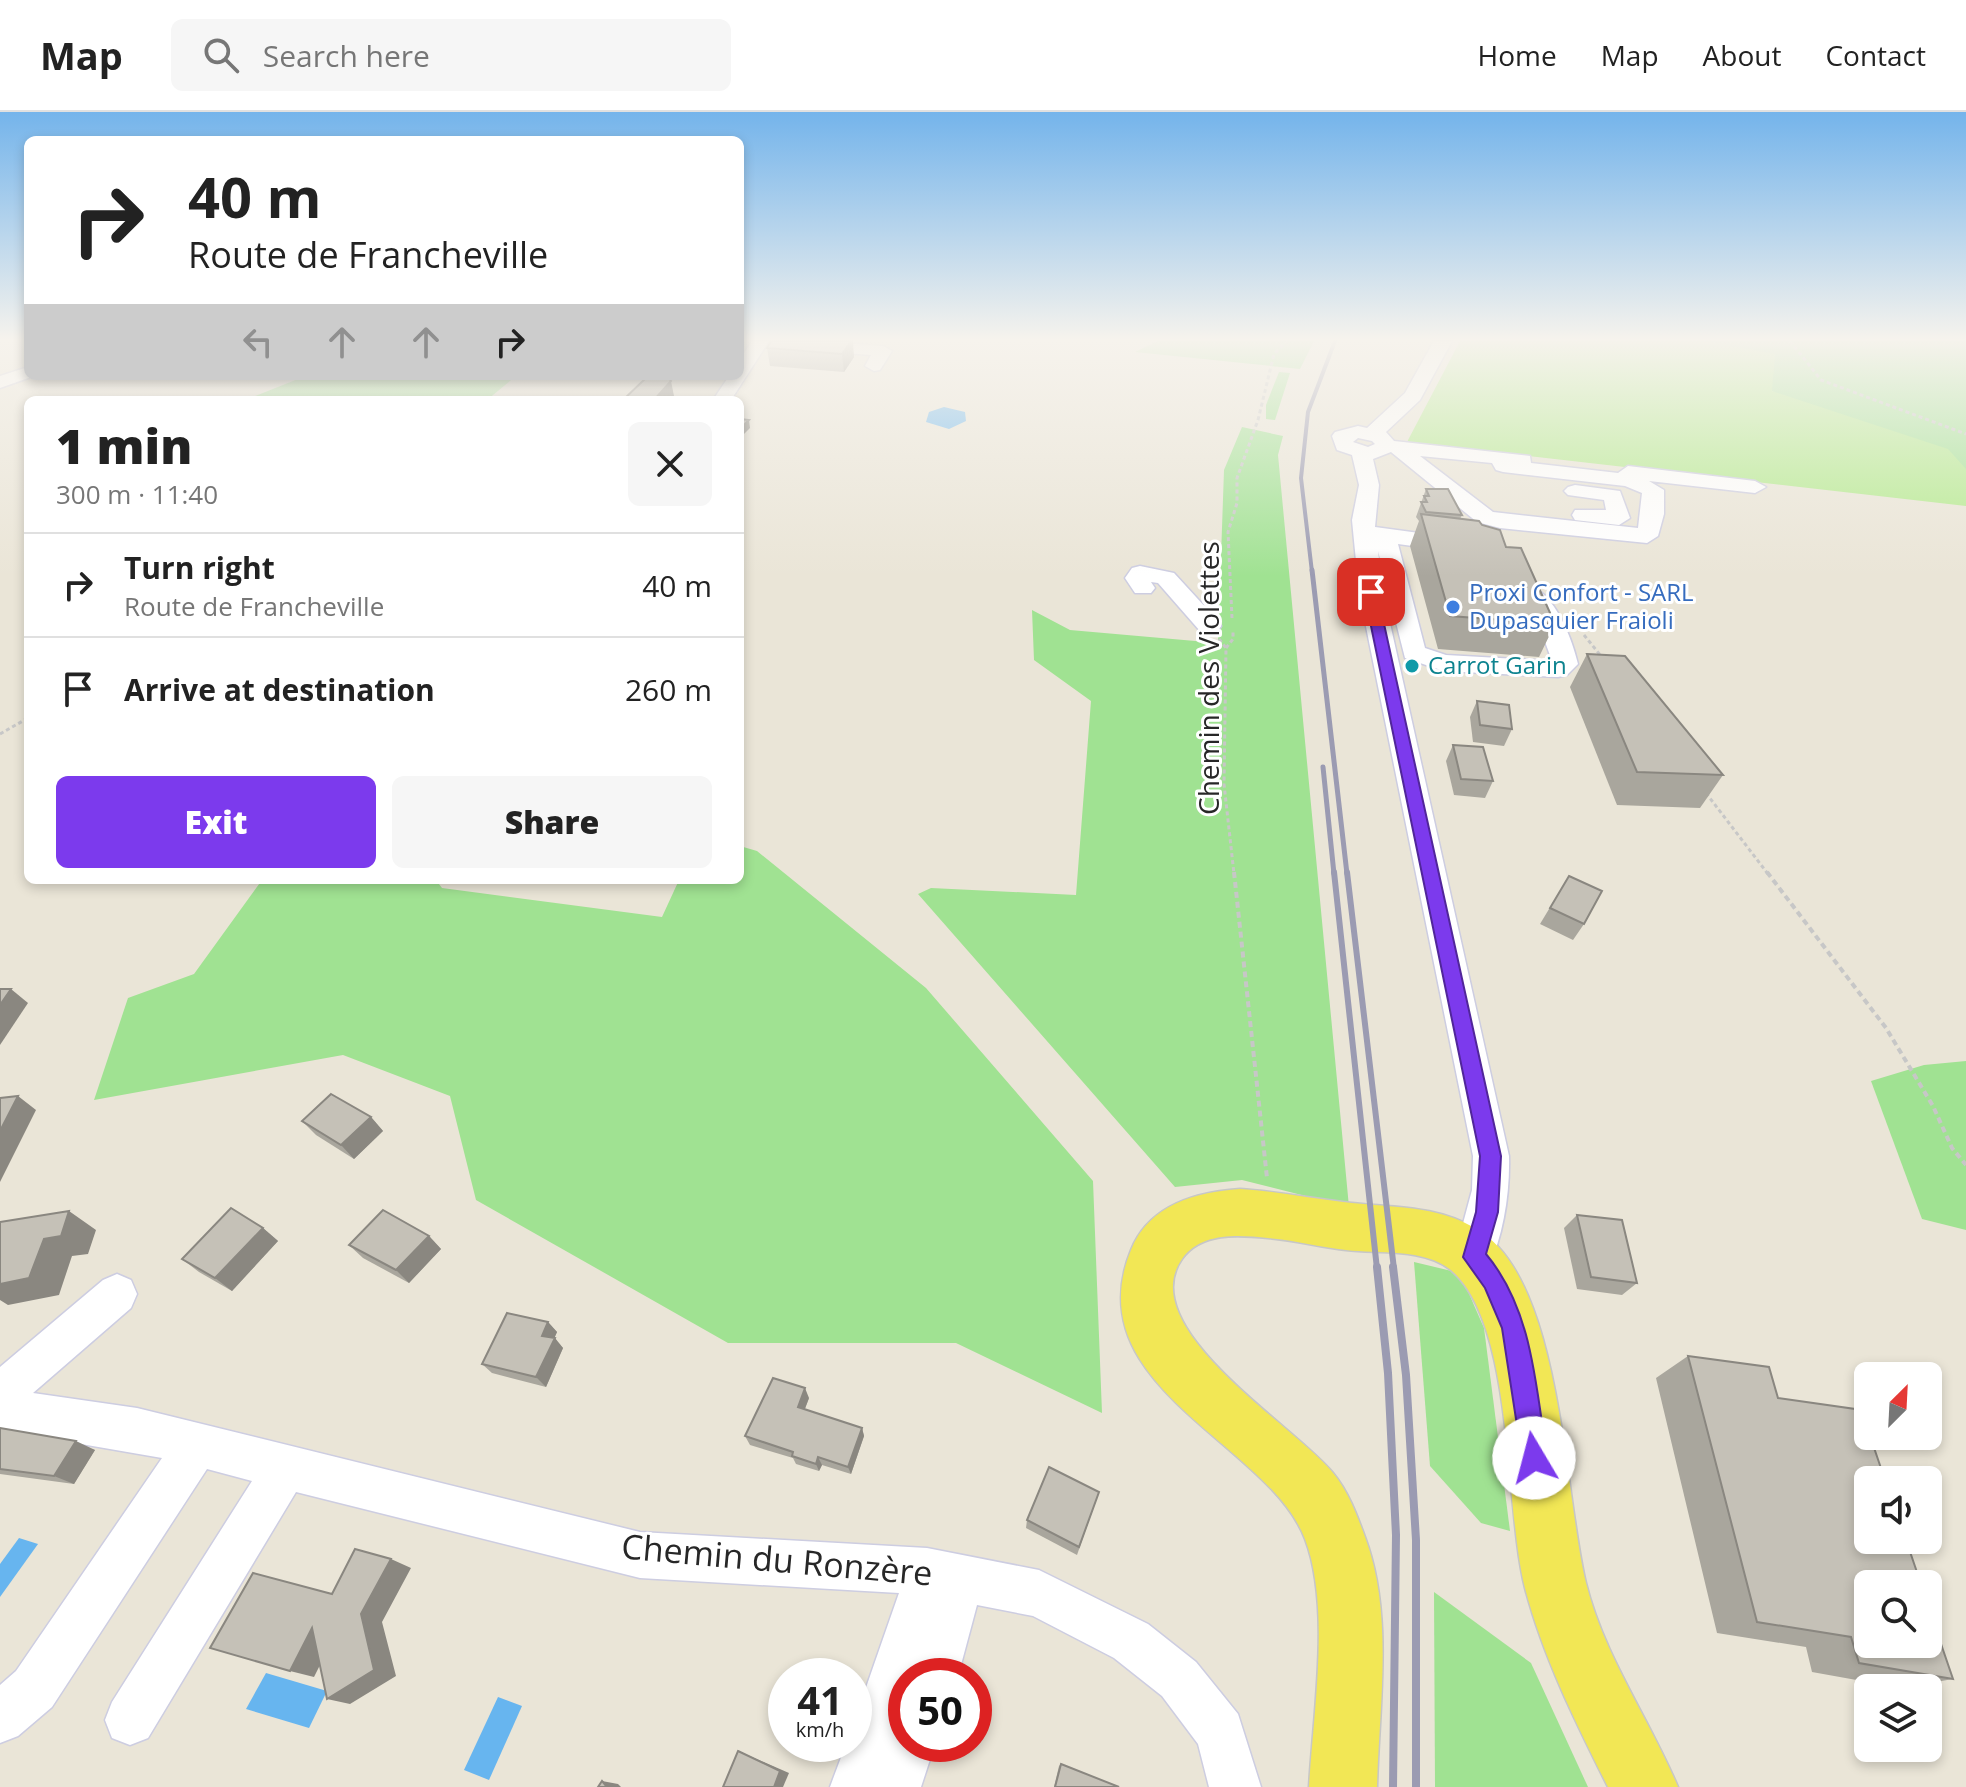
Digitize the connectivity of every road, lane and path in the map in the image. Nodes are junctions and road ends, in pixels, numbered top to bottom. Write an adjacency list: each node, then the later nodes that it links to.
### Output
1 (1258, 419): 21 (path, Chemin des Violettes)
2 (1400, 419): 5 (street)
3 (1926, 419): 4 (path)
4 (1966, 434)
5 (1386, 443): 6 (street); 7 (street); 9 (street)
6 (1456, 452): 7 (street); 7 (street)
7 (1502, 462): 8 (street)
8 (1755, 487)
9 (1371, 529): 10 (street); 15 (street)
10 (1486, 549)
11 (1514, 574): 15 (street)
12 (1143, 588): 13 (street)
13 (1209, 626)
14 (1578, 627): 16 (path)
15 (1399, 652): 22 (street)
16 (1605, 662)
17 (24, 720): 18 (path)
18 (0, 734)
19 (1702, 788): 20 (path)
20 (1966, 1165)
21 (1272, 1216): 22 (main road); 36 (main road)
22 (1474, 1257): 37 (main road)
23 (117, 1294): 24 (street)
24 (0, 1400)
25 (0, 1409): 26 (street, Chemin du Ronzère)
26 (197, 1445): 27 (street, Chemin du Ronzère); 30 (street)
27 (286, 1467): 28 (street, Chemin du Ronzère); 31 (street)
28 (942, 1573): 29 (street); 33 (street); 35 (street, Chemin du Ronzère)
29 (939, 1658)
30 (0, 1718)
31 (130, 1720)
32 (904, 1762): 34 (street)
33 (856, 1787)
34 (895, 1787)
35 (1235, 1787)
36 (1343, 1787)
37 (1644, 1787)

